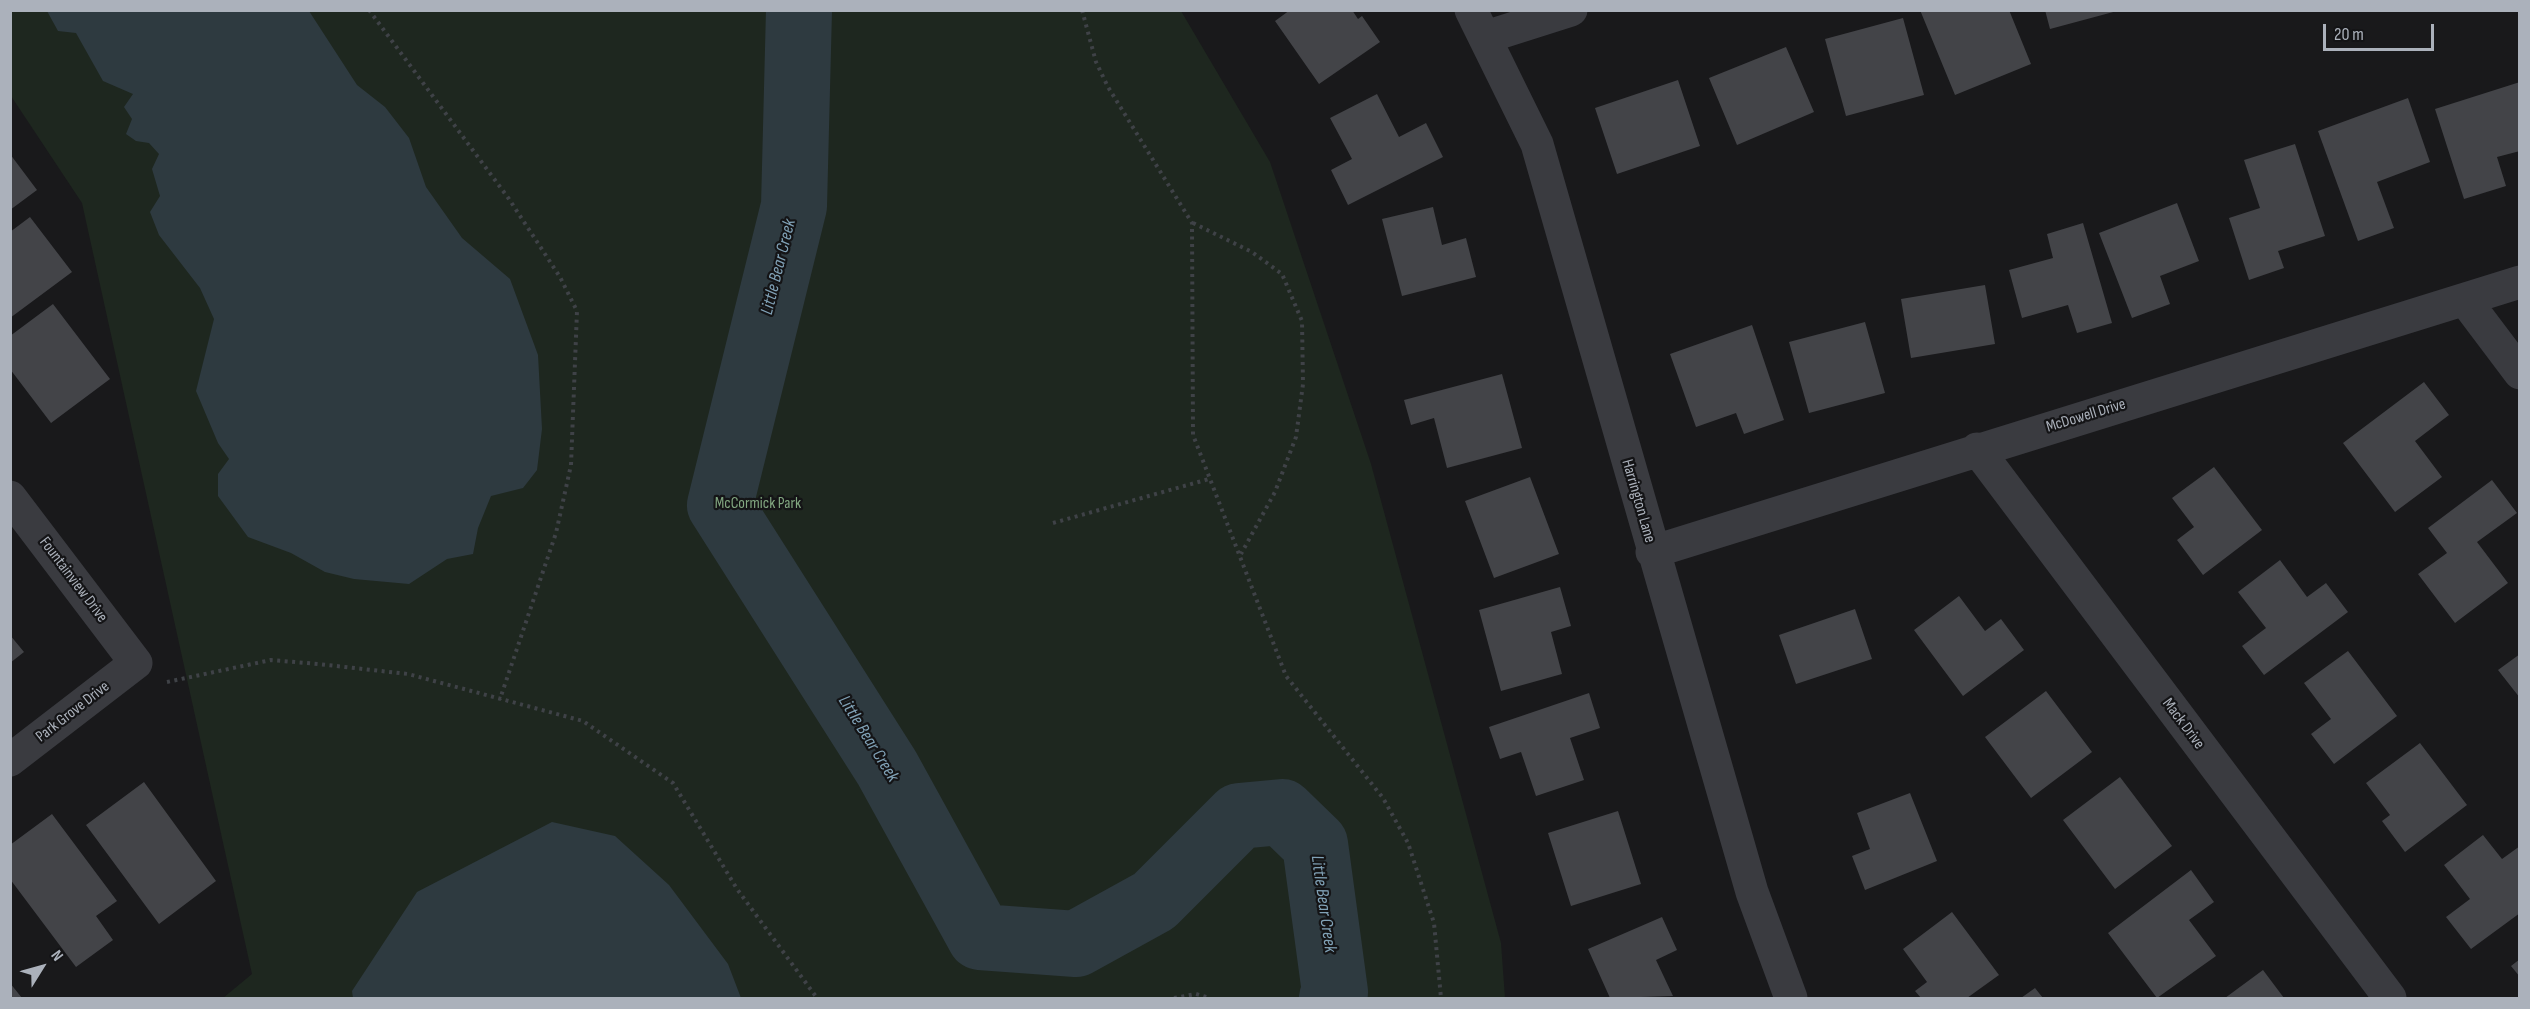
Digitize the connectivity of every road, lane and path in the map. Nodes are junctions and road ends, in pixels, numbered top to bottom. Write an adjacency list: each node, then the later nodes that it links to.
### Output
1 (369, 10): 16 (path)
2 (1082, 10): 5 (path)
3 (1571, 10): 4 (street)
4 (1478, 24): 13 (street, Harrington Lane)
5 (1192, 223): 10 (path); 14 (path)
6 (2520, 282): 7 (street, McDowell Drive)
7 (2465, 300): 8 (street); 9 (street, McDowell Drive)
8 (2520, 373)
9 (1977, 449): 13 (street, McDowell Drive); 23 (street, Mack Drive)
10 (1209, 479): 12 (path); 14 (path)
11 (10, 497): 15 (street, Fountainview Drive)
12 (1053, 523)
13 (1652, 552): 22 (street, Harrington Lane)
14 (1240, 555): 21 (path)
15 (136, 663): 16 (path); 17 (street, Park Grove Drive)
16 (500, 699): 18 (path)
17 (10, 760)
18 (817, 999)
19 (1174, 999): 20 (path)
20 (1210, 999)
21 (1441, 999)
22 (1791, 999)
23 (2390, 999)

